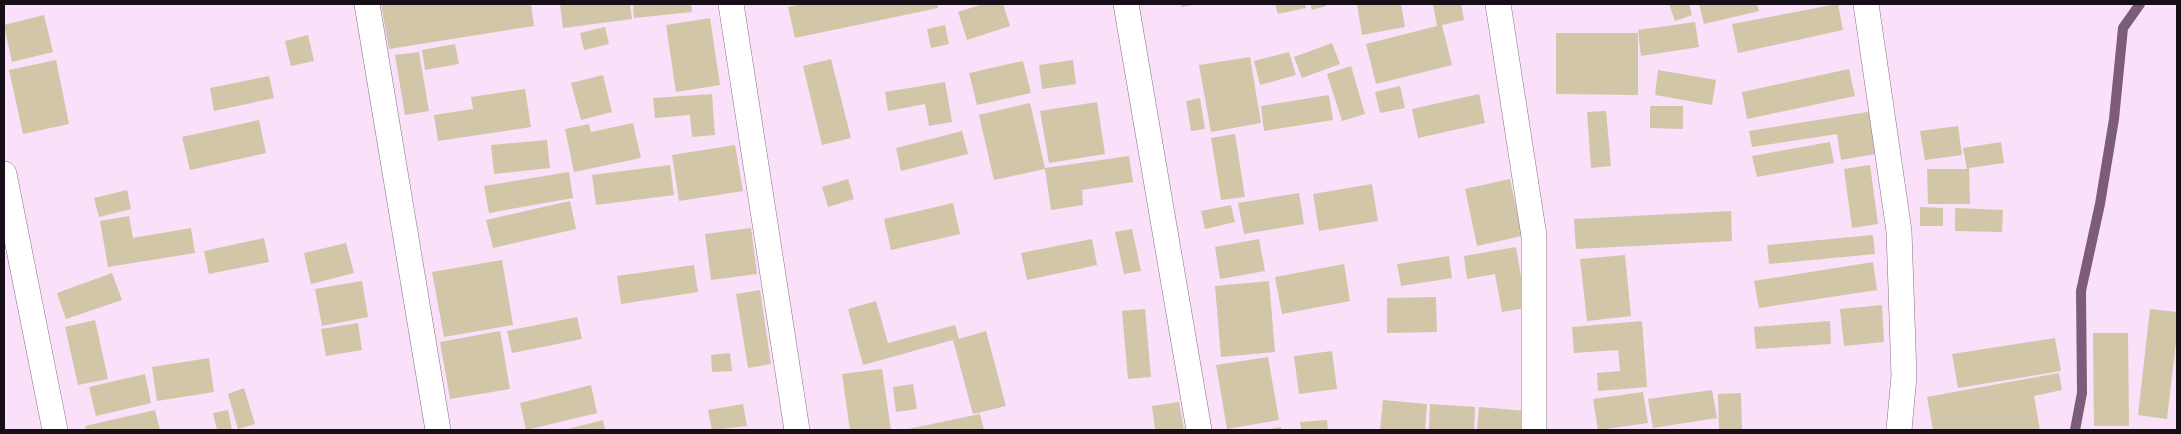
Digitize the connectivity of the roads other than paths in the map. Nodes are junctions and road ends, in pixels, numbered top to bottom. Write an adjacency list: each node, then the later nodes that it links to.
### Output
1 (367, 4): 8 (street)
2 (731, 4): 9 (street)
3 (1126, 4): 10 (street)
4 (1498, 4): 11 (street)
5 (1866, 4): 12 (street)
6 (4, 174): 7 (street)
7 (55, 430)
8 (438, 430)
9 (797, 430)
10 (1199, 430)
11 (1534, 430)
12 (1899, 430)

